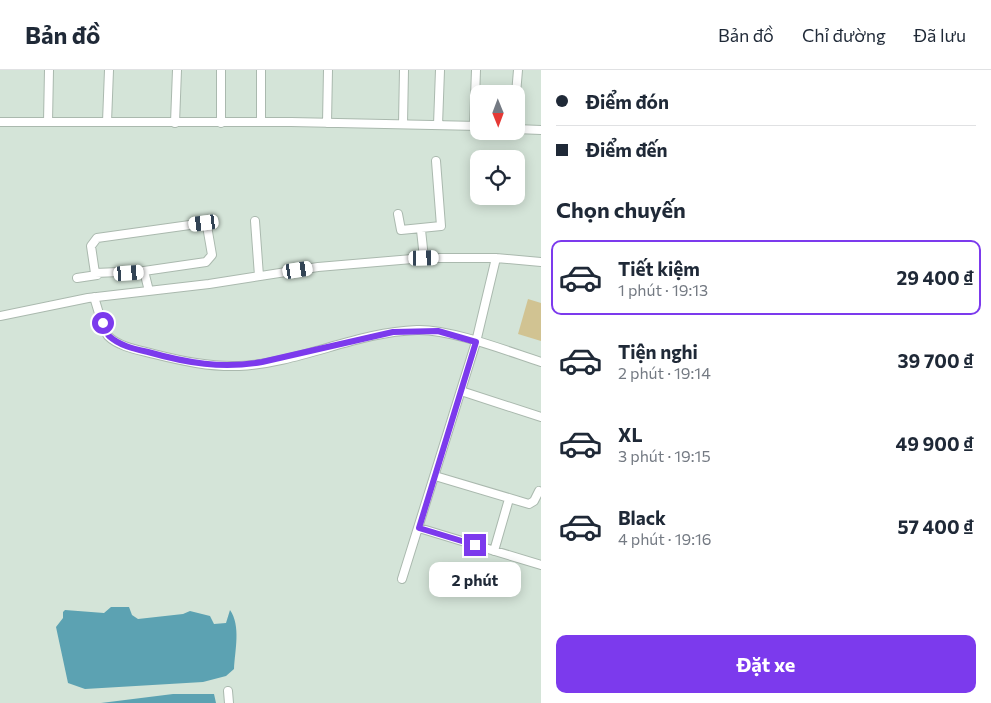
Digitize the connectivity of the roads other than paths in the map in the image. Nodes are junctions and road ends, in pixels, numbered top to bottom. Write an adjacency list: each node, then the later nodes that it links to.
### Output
1 (49, 70): 14 (street)
2 (109, 70): 15 (street)
3 (178, 70): 17 (street)
4 (222, 70): 18 (street)
5 (262, 70): 16 (street)
6 (328, 70): 19 (street)
7 (404, 70): 20 (street)
8 (440, 70): 21 (street)
9 (476, 70): 11 (street)
10 (518, 70): 12 (street)
11 (476, 85)
12 (517, 85)
13 (0, 122): 14 (street)
14 (48, 122): 15 (street)
15 (107, 122): 17 (street)
16 (261, 122): 18 (street); 19 (street)
17 (175, 123): 18 (street)
18 (221, 123)
19 (327, 123): 20 (street)
20 (403, 124): 21 (street)
21 (438, 125): 22 (street)
22 (470, 126)
23 (525, 129): 24 (street)
24 (541, 130)
25 (436, 161): 28 (street)
26 (398, 214): 28 (street)
27 (255, 221): 34 (street)
28 (421, 230): 29 (street)
29 (424, 258): 30 (street); 34 (street)
30 (496, 258): 31 (street); 39 (street)
31 (541, 262)
32 (144, 272): 33 (street); 33 (street); 36 (street)
33 (96, 275): 35 (street)
34 (259, 276): 36 (street)
35 (77, 278)
36 (149, 291): 37 (street)
37 (94, 297): 38 (street); 39 (street)
38 (0, 316)
39 (476, 342): 40 (street); 41 (street)
40 (541, 362)
41 (461, 391): 42 (street); 43 (street)
42 (541, 418)
43 (434, 476): 45 (street); 46 (street)
44 (540, 489): 45 (street)
45 (509, 498): 47 (street)
46 (419, 528): 47 (street); 49 (street)
47 (494, 551): 48 (street)
48 (541, 565)
49 (402, 579)
50 (228, 691): 51 (street)
51 (229, 703)

